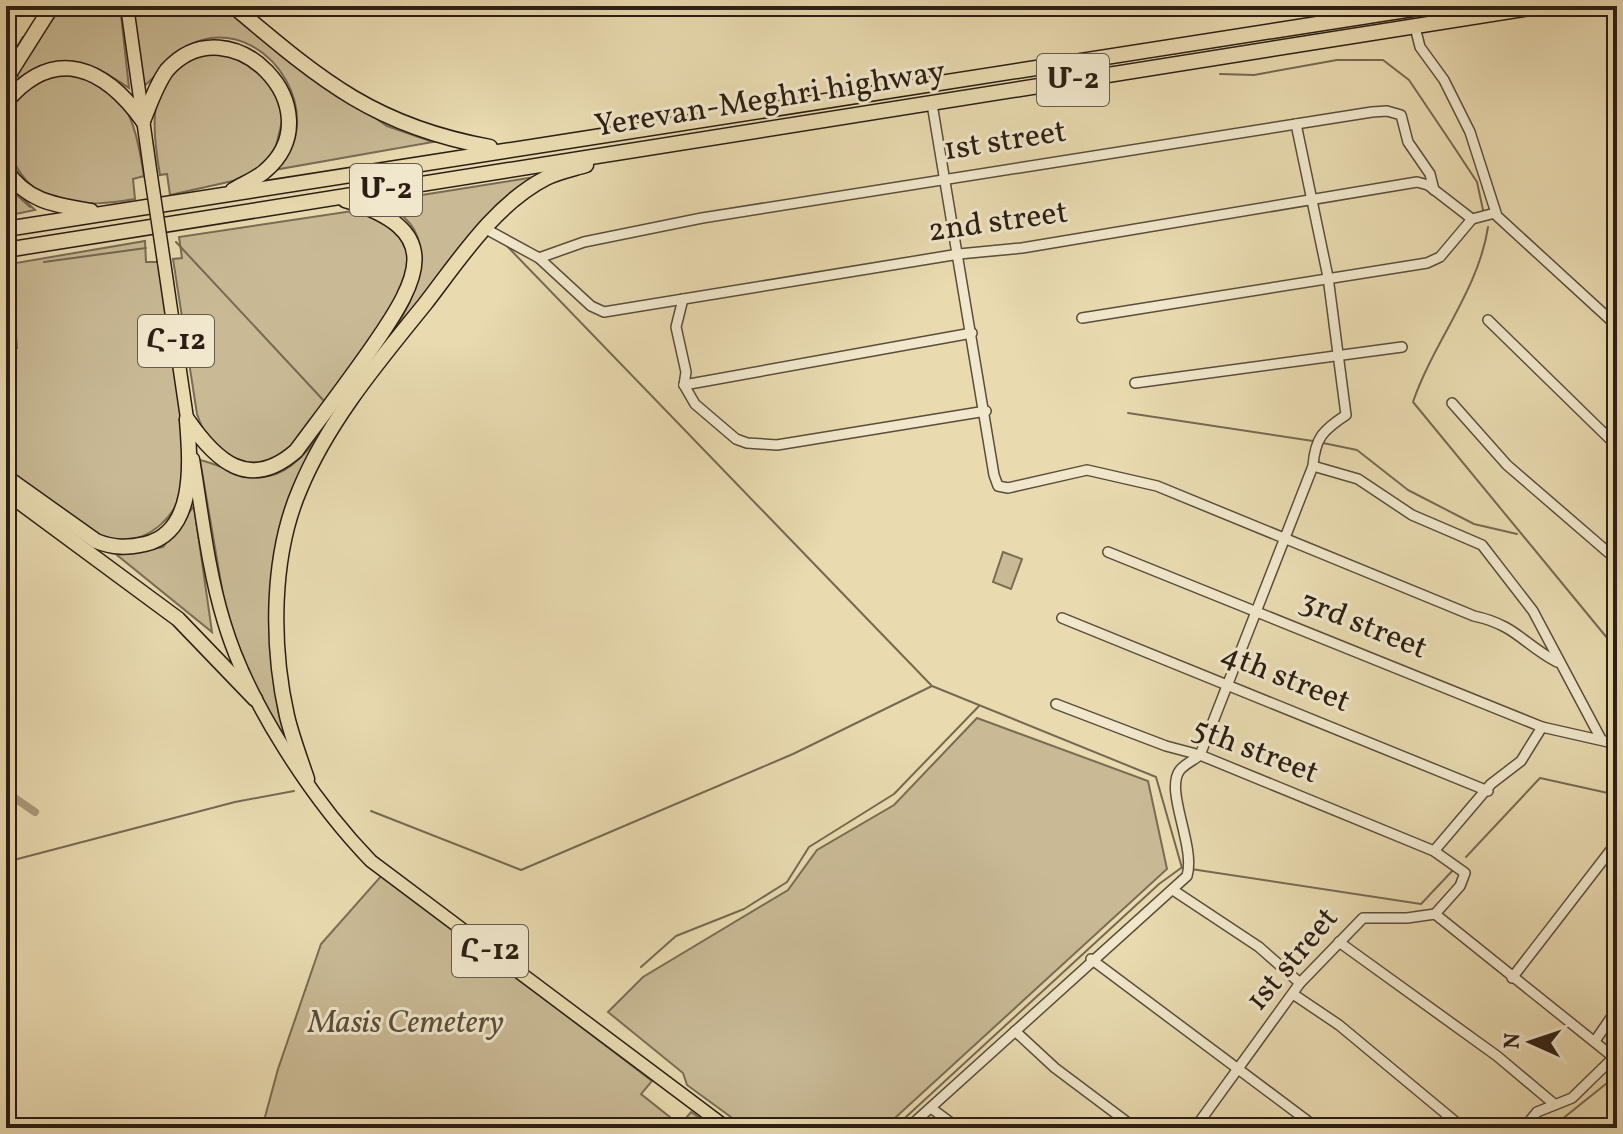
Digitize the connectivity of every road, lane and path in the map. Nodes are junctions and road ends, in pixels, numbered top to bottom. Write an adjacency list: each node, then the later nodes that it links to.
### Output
1 (52, 6): 7 (highway)
2 (127, 6): 10 (main road)
3 (233, 6): 12 (highway)
4 (1432, 6): 12 (highway, Yerevan-Meghri highway / Մ-2)
5 (1542, 6): 6 (highway, Yerevan-Meghri highway / Մ-2)
6 (1415, 27): 9 (highway, Yerevan-Meghri highway / Մ-2); 21 (street)
7 (6, 79)
8 (6, 102): 10 (highway)
9 (932, 104): 13 (highway, Yerevan-Meghri highway / Մ-2); 15 (street)
10 (143, 121): 17 (highway); 40 (main road, Հ-12, bridge)
11 (1296, 124): 15 (street, 1st street); 16 (street, 1st street); 19 (street)
12 (503, 149): 17 (highway, Yerevan-Meghri highway / Մ-2)
13 (604, 155): 18 (highway, Yerevan-Meghri highway / Մ-2); 24 (highway)
14 (6, 170): 20 (highway)
15 (944, 178): 26 (street); 27 (street, 1st street)
16 (1434, 190): 19 (street, 2nd street); 22 (street)
17 (227, 194): 20 (highway, Yerevan-Meghri highway / Մ-2)
18 (339, 198): 25 (highway, Yerevan-Meghri highway / Մ-2); 40 (highway)
19 (1313, 199): 26 (street, 2nd street); 28 (street)
20 (103, 213): 23 (highway, Yerevan-Meghri highway / Մ-2)
21 (1495, 213): 22 (street); 32 (street)
22 (1472, 219): 28 (street)
23 (6, 229)
24 (486, 229): 27 (street, 2nd street); 58 (highway)
25 (6, 250)
26 (959, 254): 29 (street, 2nd street); 33 (street)
27 (539, 258): 29 (street, 2nd street)
28 (1328, 277): 30 (street); 35 (street)
29 (683, 299): 37 (street)
30 (1082, 318)
31 (1488, 320): 41 (street)
32 (1617, 326)
33 (972, 333): 37 (street); 39 (street)
34 (1402, 347): 35 (street)
35 (1337, 355): 36 (street); 42 (street)
36 (1135, 383)
37 (684, 385): 39 (street)
38 (1452, 403): 47 (street)
39 (986, 411): 45 (street)
40 (187, 419): 43 (highway); 52 (main road, Հ-12)
41 (1617, 446)
42 (1313, 466): 45 (street); 50 (street)
43 (6, 477)
44 (6, 492): 52 (highway)
45 (1286, 538): 48 (street); 50 (street)
46 (1108, 552): 48 (street, 3rd street)
47 (1617, 560)
48 (1257, 611): 51 (street); 54 (street, 3rd street)
49 (1062, 618): 51 (street, 4th street)
50 (1557, 662): 55 (street)
51 (1228, 683): 57 (street); 59 (street, 4th street)
52 (255, 699): 58 (main road, Հ-12)
53 (1056, 704): 57 (street, 5th street)
54 (1542, 727): 55 (street, 3rd street); 59 (street)
55 (1601, 739): 56 (street, 3rd street)
56 (1617, 744)
57 (1200, 755): 61 (street, 5th street); 62 (street)
58 (307, 779): 76 (main road, Հ-12)
59 (1488, 791): 61 (street)
60 (1617, 842): 66 (street)
61 (1434, 851): 63 (street, 5th street)
62 (1173, 890): 65 (street); 67 (street)
63 (1435, 914): 64 (street, 1st street); 66 (street)
64 (1339, 942): 67 (street, 1st street); 74 (street)
65 (1091, 959): 70 (street); 73 (street)
66 (1512, 978): 71 (street)
67 (1300, 983): 68 (street, 1st street)
68 (1293, 994): 73 (street, 1st street); 82 (street)
69 (1617, 1009): 71 (street)
70 (1015, 1031): 75 (street); 79 (street)
71 (1595, 1041): 72 (street)
72 (1615, 1059): 74 (street)
73 (1239, 1069): 80 (street, 1st street); 81 (street)
74 (1553, 1103): 83 (street)
75 (931, 1108): 77 (street); 78 (street)
76 (727, 1128)
77 (908, 1128)
78 (958, 1128)
79 (1135, 1128)
80 (1195, 1128)
81 (1317, 1128)
82 (1463, 1128)
83 (1524, 1128)

